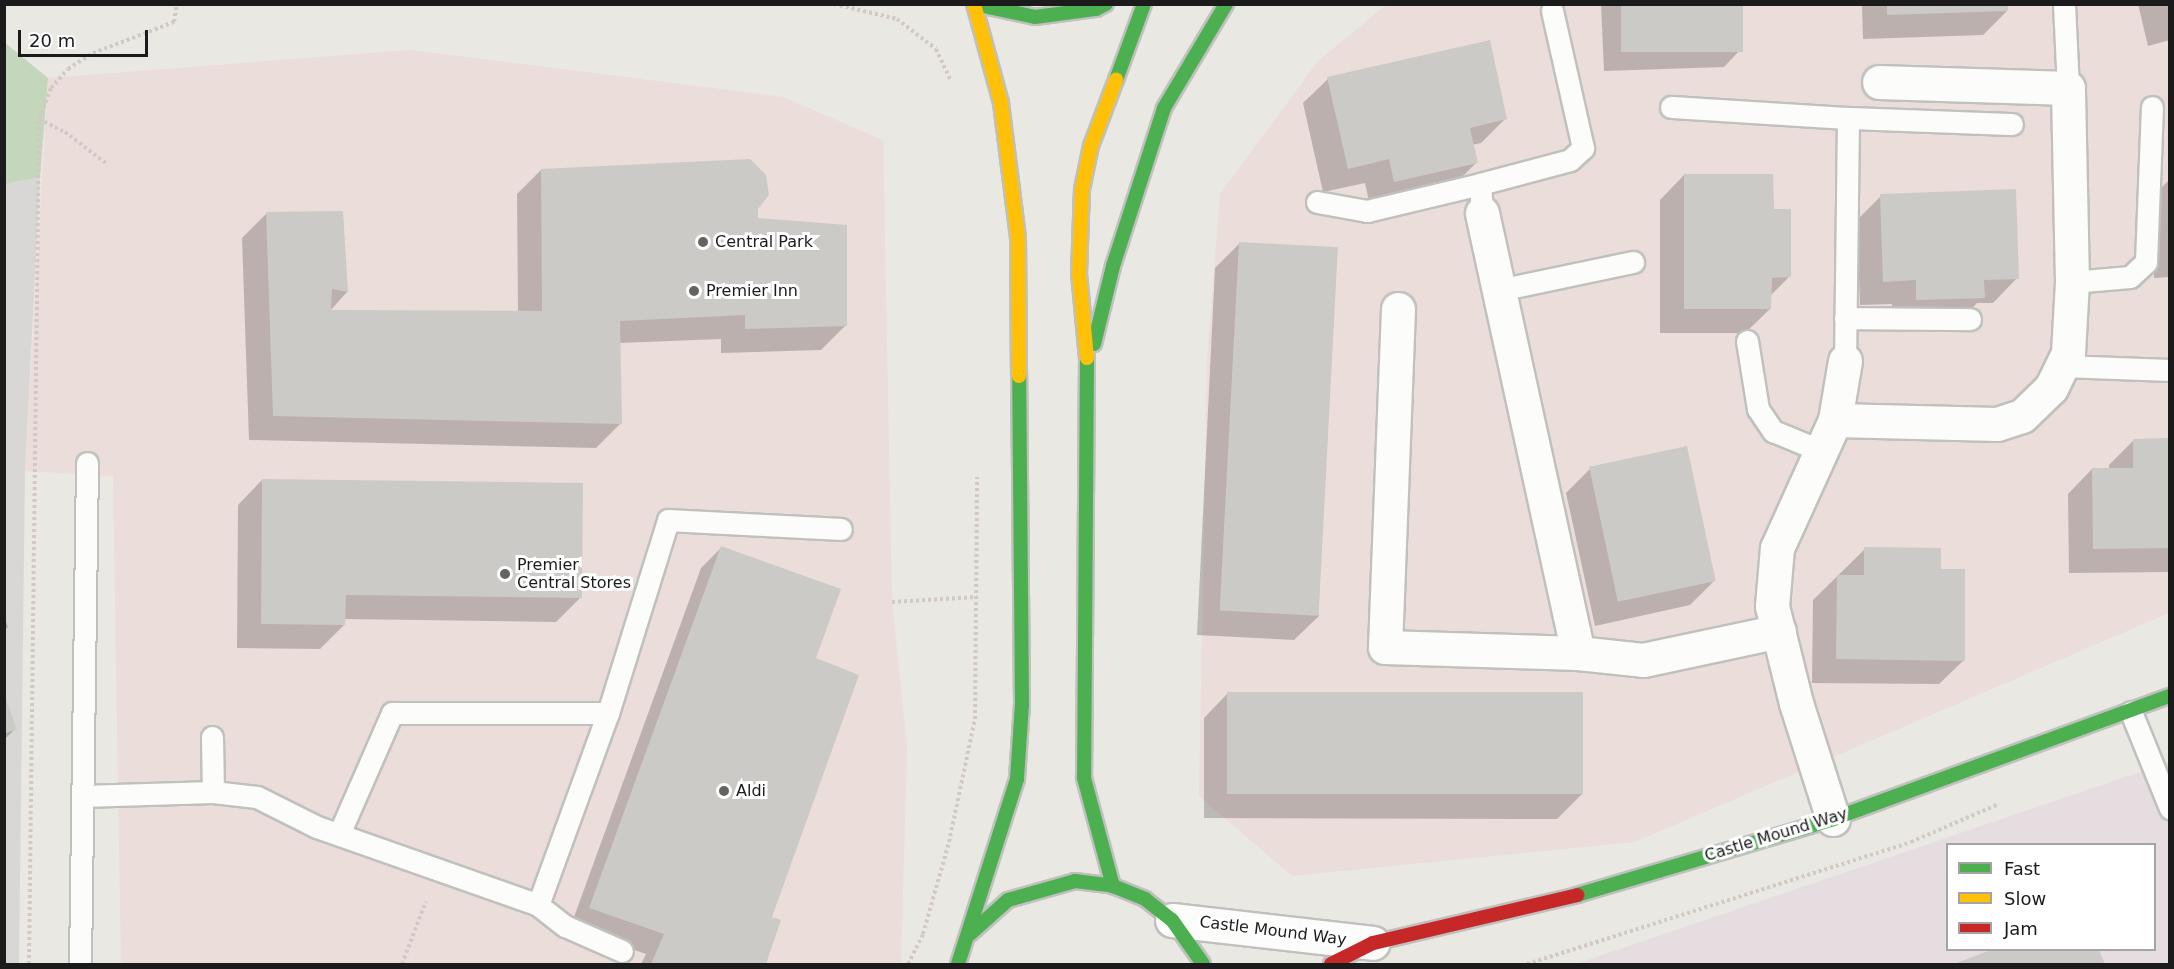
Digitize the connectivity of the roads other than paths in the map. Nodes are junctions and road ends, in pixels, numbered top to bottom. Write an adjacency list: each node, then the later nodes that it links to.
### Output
1 (974, 4): 2 (main road); 44 (main road)
2 (1106, 4)
3 (1144, 4): 24 (main road)
4 (1226, 4): 24 (main road)
5 (2064, 4): 8 (lane)
6 (1552, 10): 13 (lane)
7 (1879, 82): 8 (street)
8 (2068, 88): 16 (street)
9 (1671, 107): 11 (lane)
10 (2152, 107): 16 (lane)
11 (1848, 118): 12 (lane); 19 (lane)
12 (2012, 124)
13 (1481, 199): 14 (lane); 17 (street)
14 (1317, 202)
15 (1633, 262): 17 (lane)
16 (2072, 282): 23 (street)
17 (1499, 290): 31 (street)
18 (1398, 309): 31 (street)
19 (1845, 318): 20 (lane); 22 (lane)
20 (1970, 319)
21 (1747, 341): 27 (lane)
22 (1845, 361): 26 (street)
23 (2062, 366): 25 (lane); 26 (street)
24 (1088, 368): 41 (main road)
25 (2169, 370)
26 (1835, 420): 27 (street)
27 (1819, 450): 30 (street)
28 (87, 463): 37 (lane)
29 (841, 529): 34 (lane)
30 (1779, 631): 31 (street); 39 (street)
31 (1578, 653)
32 (2169, 696): 33 (main road, Castle Mound Way)
33 (2131, 712): 38 (lane); 39 (main road, Castle Mound Way)
34 (608, 713): 40 (lane); 42 (lane)
35 (212, 737): 36 (lane)
36 (213, 792): 37 (lane); 40 (lane)
37 (82, 796): 47 (lane)
38 (2169, 808)
39 (1833, 819): 45 (main road, Castle Mound Way)
40 (339, 834): 42 (lane)
41 (1113, 886): 43 (main road); 44 (main road)
42 (538, 905): 46 (lane)
43 (1172, 920): 45 (street, Castle Mound Way); 49 (main road)
44 (970, 934): 48 (main road)
45 (1373, 943): 50 (main road, Castle Mound Way)
46 (622, 951)
47 (80, 964)
48 (958, 964)
49 (1203, 964)
50 (1331, 964)

